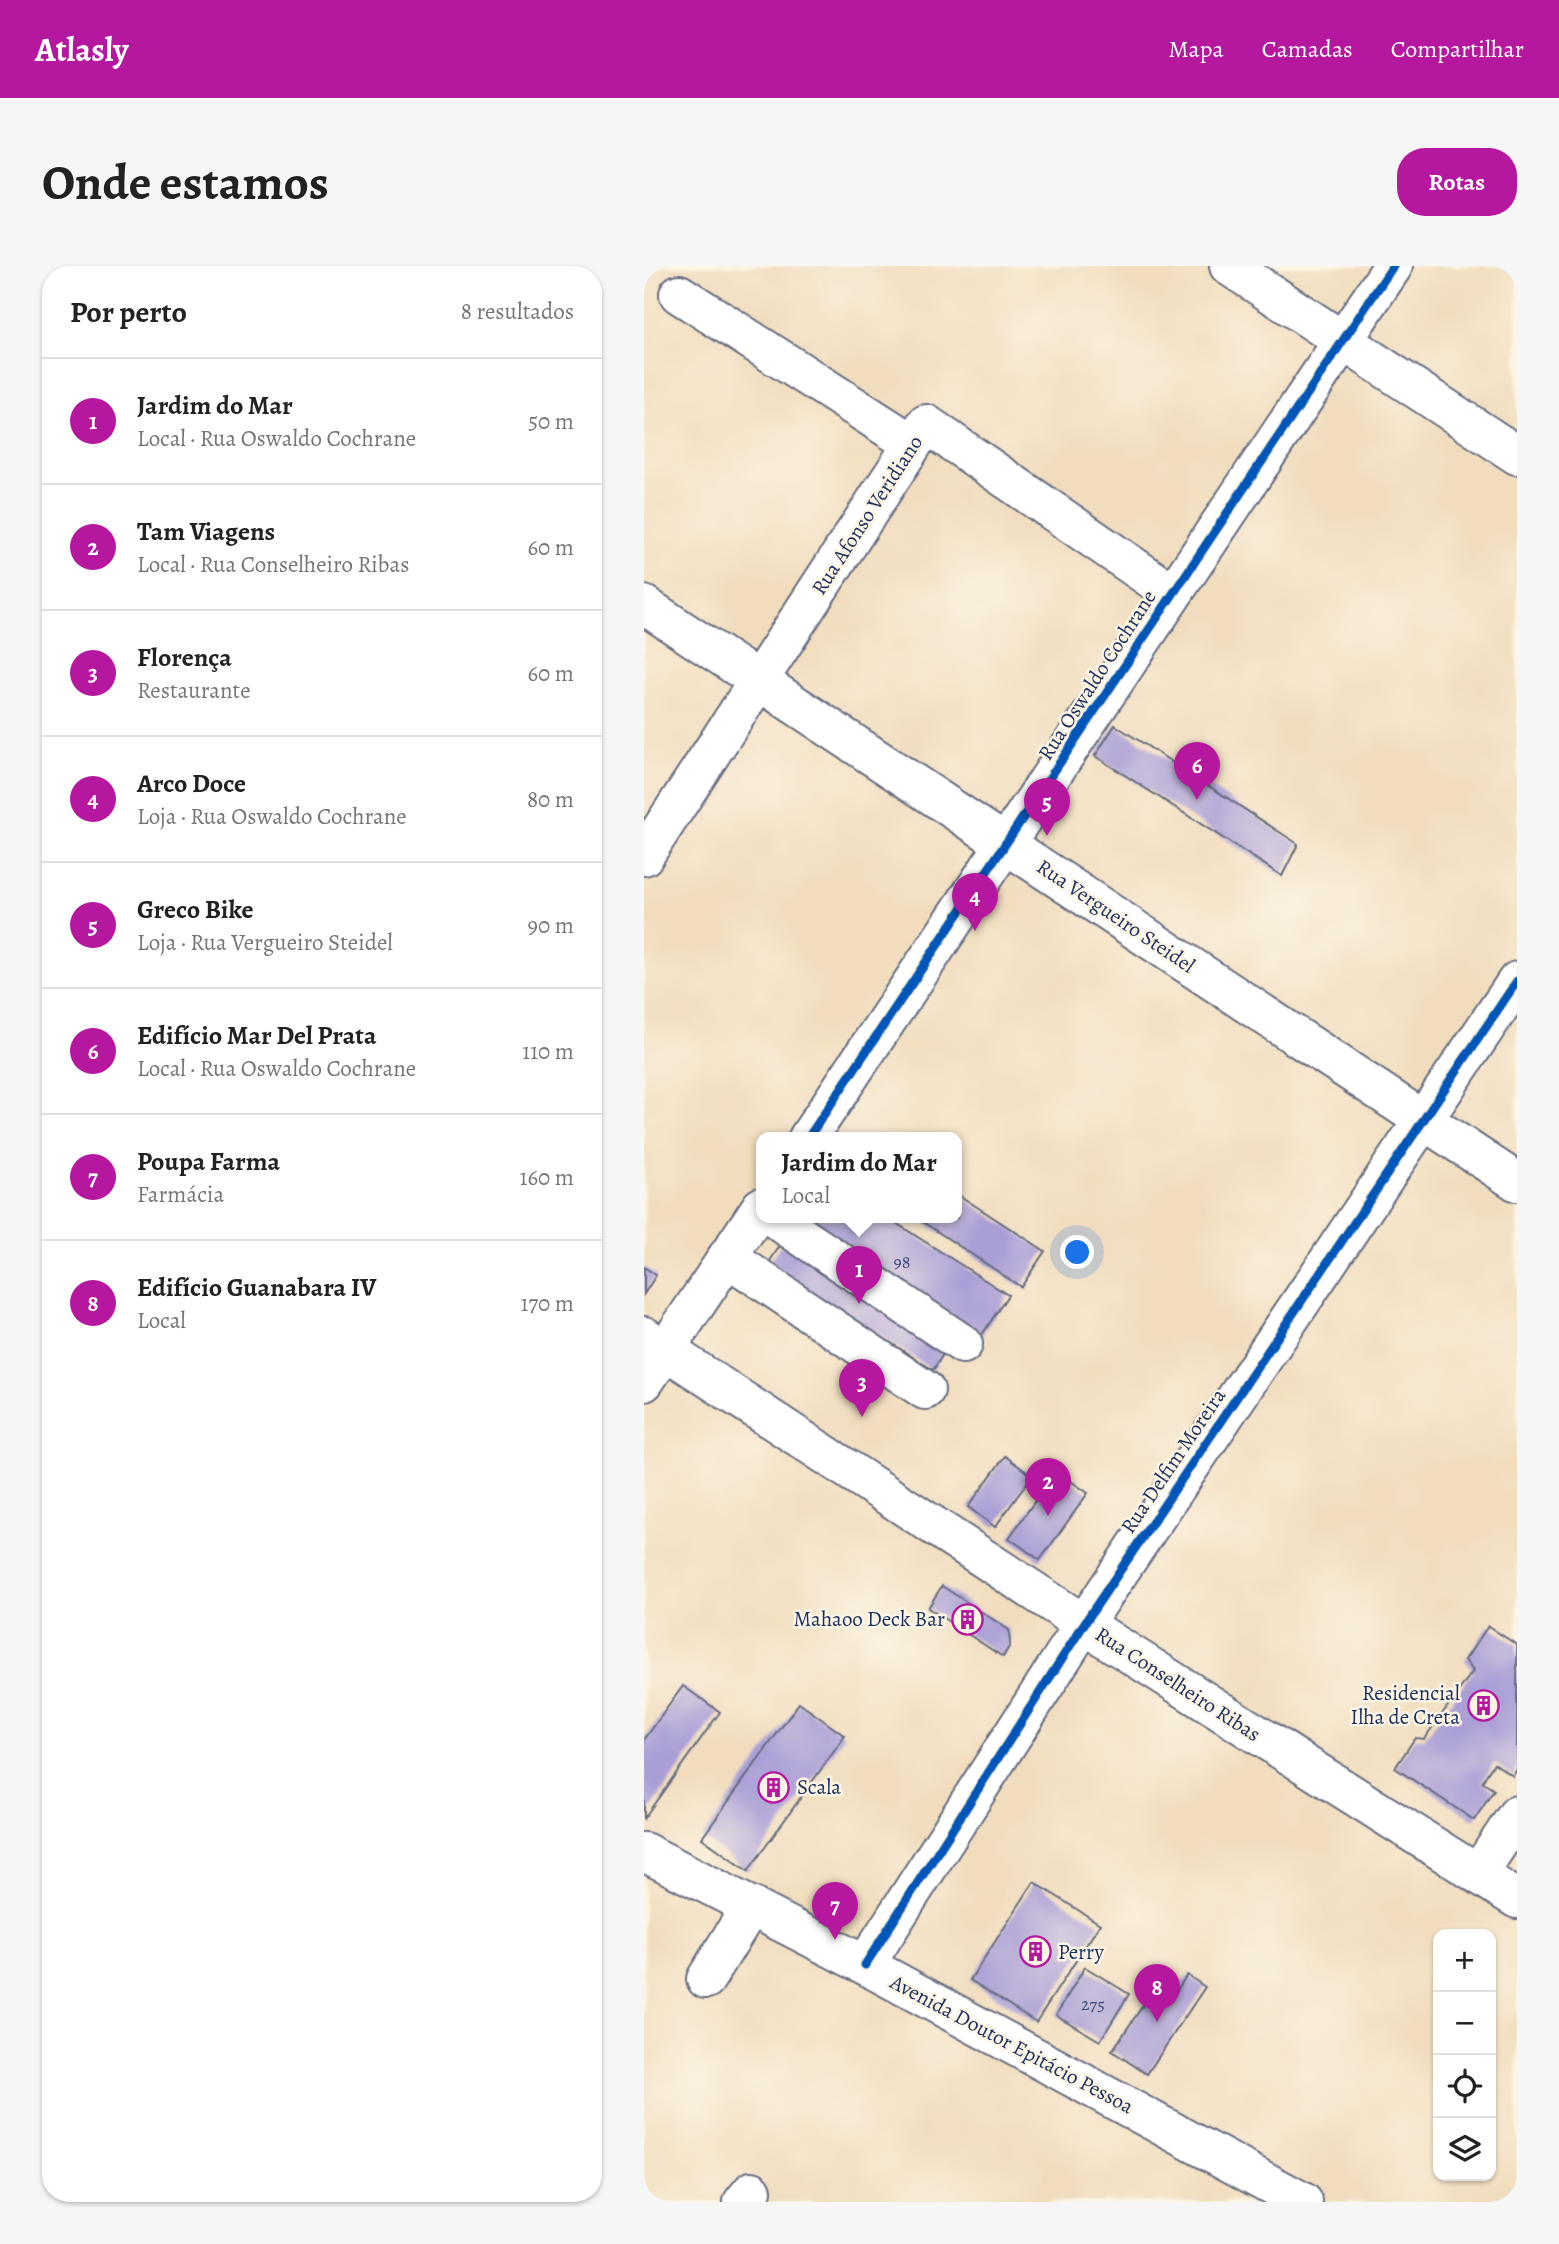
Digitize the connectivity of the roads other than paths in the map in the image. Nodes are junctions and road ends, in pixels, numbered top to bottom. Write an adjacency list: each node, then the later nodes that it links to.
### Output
1 (1229, 266): 4 (street)
2 (1393, 266): 4 (street, Rua Oswaldo Cochrane)
3 (679, 295): 5 (street)
4 (1345, 340): 6 (street); 7 (street, Rua Oswaldo Cochrane)
5 (913, 444): 7 (street, Rua Afonso Veridiano); 9 (street, Rua Afonso Veridiano)
6 (1517, 455)
7 (1172, 593): 10 (street, Rua Oswaldo Cochrane)
8 (644, 605): 9 (street, Rua Vergueiro Steidel)
9 (759, 681): 10 (street, Rua Vergueiro Steidel); 11 (street, Rua Afonso Veridiano)
10 (1008, 843): 13 (street, Rua Vergueiro Steidel); 14 (street, Rua Oswaldo Cochrane)
11 (644, 856)
12 (1517, 981): 13 (street, Rua Delfim Moreira)
13 (1422, 1120): 15 (street, Rua Vergueiro Steidel); 23 (street, Rua Delfim Moreira)
14 (812, 1132)
15 (1517, 1182)
16 (756, 1215): 18 (street)
17 (782, 1223): 20 (street)
18 (727, 1257): 19 (street); 22 (street)
19 (654, 1343): 21 (street); 23 (street, Rua Conselheiro Ribas)
20 (963, 1344)
21 (644, 1382)
22 (925, 1390)
23 (1084, 1624): 26 (street, Rua Conselheiro Ribas); 29 (street, Rua Delfim Moreira)
24 (1517, 1815): 26 (street)
25 (644, 1852): 28 (street, Avenida Doutor Epitácio Pessoa)
26 (1478, 1874): 27 (street, Rua Conselheiro Ribas)
27 (1517, 1899)
28 (751, 1906): 29 (street, Avenida Doutor Epitácio Pessoa); 30 (street)
29 (865, 1965): 31 (street, Avenida Doutor Epitácio Pessoa)
30 (706, 1979)
31 (1303, 2202)

